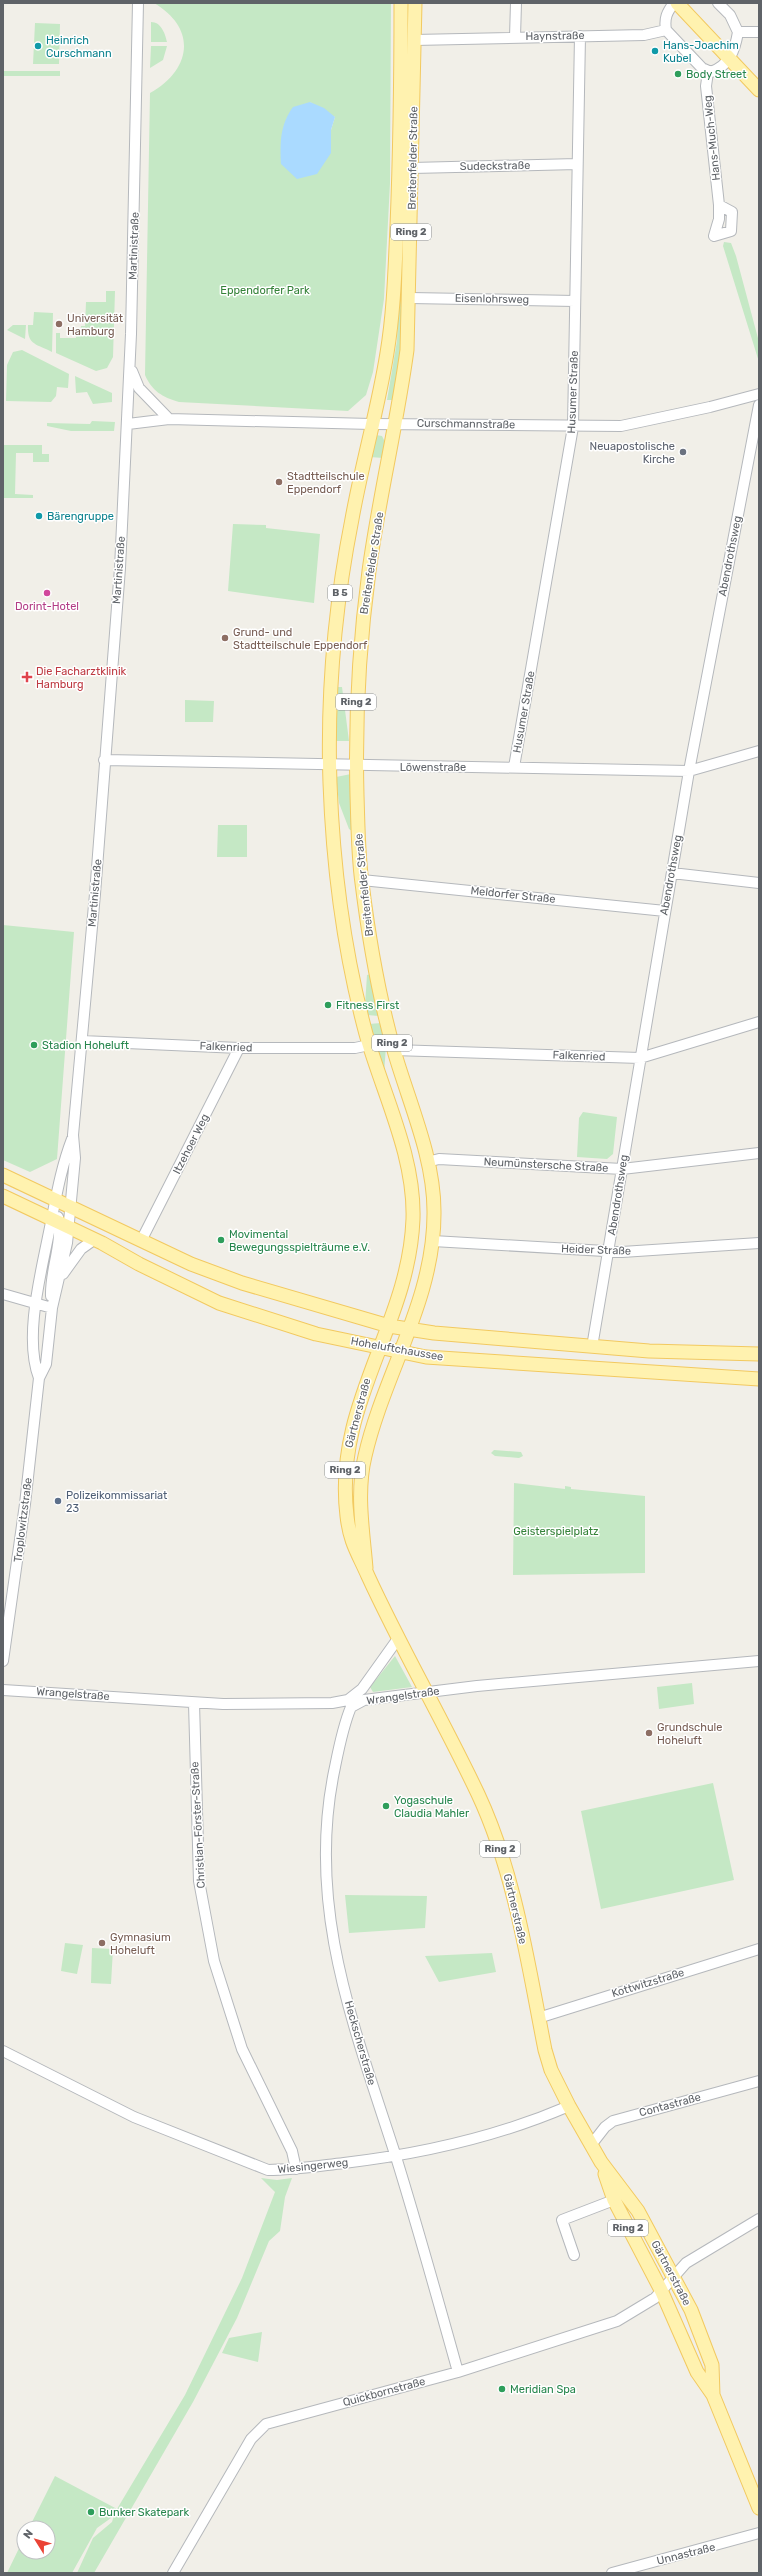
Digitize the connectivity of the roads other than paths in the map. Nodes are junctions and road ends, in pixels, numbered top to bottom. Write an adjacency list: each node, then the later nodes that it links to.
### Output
1 (138, 3): 21 (street, Martinistraße)
2 (401, 3): 27 (main road, Breitenfelder Straße / B 5)
3 (414, 3): 12 (main road, Breitenfelder Straße / Ring 2)
4 (516, 3): 11 (street)
5 (676, 3): 7 (street); 13 (main road)
6 (718, 3): 8 (street)
7 (666, 30): 10 (street, Haynstraße); 14 (street)
8 (738, 32): 9 (street); 13 (street)
9 (759, 32)
10 (580, 36): 11 (street, Haynstraße); 16 (street, Husumer Straße)
11 (515, 37): 12 (street, Haynstraße)
12 (414, 40): 17 (main road, Breitenfelder Straße / Ring 2)
13 (729, 60): 14 (street); 15 (main road)
14 (708, 72): 18 (street, Hans-Much-Weg)
15 (759, 90)
16 (577, 164): 17 (street, Sudeckstraße); 20 (street, Husumer Straße)
17 (412, 168): 19 (main road, Breitenfelder Straße / Ring 2)
18 (719, 205)
19 (410, 298): 20 (street, Eisenlohrsweg); 25 (main road, Breitenfelder Straße / Ring 2)
20 (575, 301): 28 (street, Husumer Straße)
21 (130, 366): 24 (street); 26 (street, Martinistraße)
22 (759, 394): 28 (street, Curschmannstraße)
23 (759, 405): 34 (street, Abendrothsweg)
24 (169, 420): 26 (street, Curschmannstraße); 27 (street, Curschmannstraße)
25 (396, 423): 27 (street, Curschmannstraße); 28 (street, Curschmannstraße); 32 (main road, Breitenfelder Straße / Ring 2)
26 (128, 424): 30 (street, Martinistraße)
27 (372, 424): 31 (main road, Breitenfelder Straße / B 5)
28 (574, 427): 33 (street, Husumer Straße)
29 (759, 751): 34 (street, Löwenstraße)
30 (104, 760): 31 (street, Löwenstraße); 40 (street, Martinistraße)
31 (330, 765): 32 (street, Löwenstraße); 41 (main road, Breitenfelder Straße / Ring 2)
32 (356, 766): 33 (street, Löwenstraße); 36 (main road, Breitenfelder Straße / Ring 2)
33 (514, 767): 34 (street, Löwenstraße)
34 (689, 771): 35 (street, Abendrothsweg)
35 (672, 872): 37 (street); 38 (street, Abendrothsweg)
36 (362, 880): 38 (street, Meldorfer Straße); 43 (main road, Breitenfelder Straße / Ring 2)
37 (759, 883)
38 (665, 911): 44 (street, Abendrothsweg)
39 (759, 1022): 44 (street, Falkenried)
40 (82, 1041): 42 (street, Falkenried); 45 (street, Martinistraße)
41 (369, 1045): 42 (street, Falkenried); 61 (main road, Breitenfelder Straße / Ring 2)
42 (239, 1048): 53 (street, Itzehoer Weg)
43 (394, 1050): 44 (street, Falkenried); 47 (main road, Breitenfelder Straße / Ring 2)
44 (640, 1058): 48 (street, Abendrothsweg)
45 (73, 1135): 51 (street, Martinistraße); 51 (street, Martinistraße)
46 (759, 1153): 48 (street, Neumünstersche Straße)
47 (427, 1162): 48 (street, Neumünstersche Straße); 54 (main road, Breitenfelder Straße / Ring 2)
48 (622, 1169): 56 (street, Abendrothsweg)
49 (3, 1175): 51 (main road)
50 (3, 1196): 51 (main road)
51 (61, 1213): 52 (main road, Hoheluftchaussee); 53 (main road, Hoheluftchaussee); 57 (street, Troplowitzstraße); 59 (street, Troplowitzstraße); 60 (street)
52 (95, 1239): 57 (street); 63 (main road, Hoheluftchaussee)
53 (142, 1239): 61 (main road, Hoheluftchaussee)
54 (433, 1241): 56 (street, Heider Straße); 62 (main road, Breitenfelder Straße / Ring 2)
55 (759, 1243): 56 (street, Heider Straße)
56 (609, 1252): 64 (street, Abendrothsweg)
57 (58, 1283): 60 (street, Troplowitzstraße)
58 (3, 1294): 59 (street)
59 (36, 1304): 60 (street); 67 (street, Troplowitzstraße)
60 (52, 1308): 67 (street, Troplowitzstraße)
61 (389, 1326): 62 (main road, Hoheluftchaussee); 63 (main road, Gärtnerstraße / Ring 2)
62 (410, 1329): 64 (main road, Hoheluftchaussee); 65 (main road, Gärtnerstraße / Ring 2)
63 (379, 1347): 65 (main road, Hoheluftchaussee); 69 (main road, Gärtnerstraße / Ring 2)
64 (592, 1347): 66 (main road, Hoheluftchaussee)
65 (401, 1352): 68 (main road, Hoheluftchaussee); 69 (main road, Gärtnerstraße / Ring 2)
66 (759, 1354)
67 (38, 1378): 71 (street, Troplowitzstraße)
68 (759, 1379)
69 (367, 1572): 70 (main road, Gärtnerstraße / Ring 2)
70 (397, 1640): 74 (main road, Gärtnerstraße / Ring 2); 76 (street)
71 (3, 1661)
72 (759, 1661): 74 (street, Wrangelstraße)
73 (3, 1690): 75 (street, Wrangelstraße)
74 (426, 1693): 76 (street, Wrangelstraße); 78 (main road, Gärtnerstraße / Ring 2)
75 (194, 1703): 76 (street, Wrangelstraße); 85 (street, Christian-Förster-Straße)
76 (349, 1704): 83 (street, Heckscherstraße)
77 (759, 1948): 78 (street, Kottwitzstraße)
78 (538, 2018): 81 (main road, Gärtnerstraße / Ring 2)
79 (3, 2052): 85 (street, Wiesingerweg)
80 (759, 2081): 82 (street, Contastraße)
81 (569, 2106): 82 (main road, Gärtnerstraße / Ring 2); 83 (street, Wiesingerweg)
82 (591, 2145): 84 (main road, Gärtnerstraße / Ring 2)
83 (396, 2157): 85 (street, Wiesingerweg); 91 (street, Heckscherstraße)
84 (601, 2162): 86 (main road, Gärtnerstraße / Ring 2); 89 (main road, Gärtnerstraße / Ring 2)
85 (296, 2169)
86 (614, 2200): 88 (street); 90 (main road, Gärtnerstraße / Ring 2)
87 (759, 2219): 89 (street, Quickbornstraße)
88 (574, 2255)
89 (673, 2276): 90 (street, Quickbornstraße); 92 (main road, Gärtnerstraße / Ring 2)
90 (661, 2290): 91 (street, Quickbornstraße); 92 (main road, Gärtnerstraße / Ring 2)
91 (458, 2372): 95 (street, Quickbornstraße)
92 (713, 2395): 93 (main road, Gärtnerstraße / Ring 2)
93 (759, 2508)
94 (759, 2534): 96 (street, Unnastraße)
95 (173, 2573)
96 (612, 2573)

